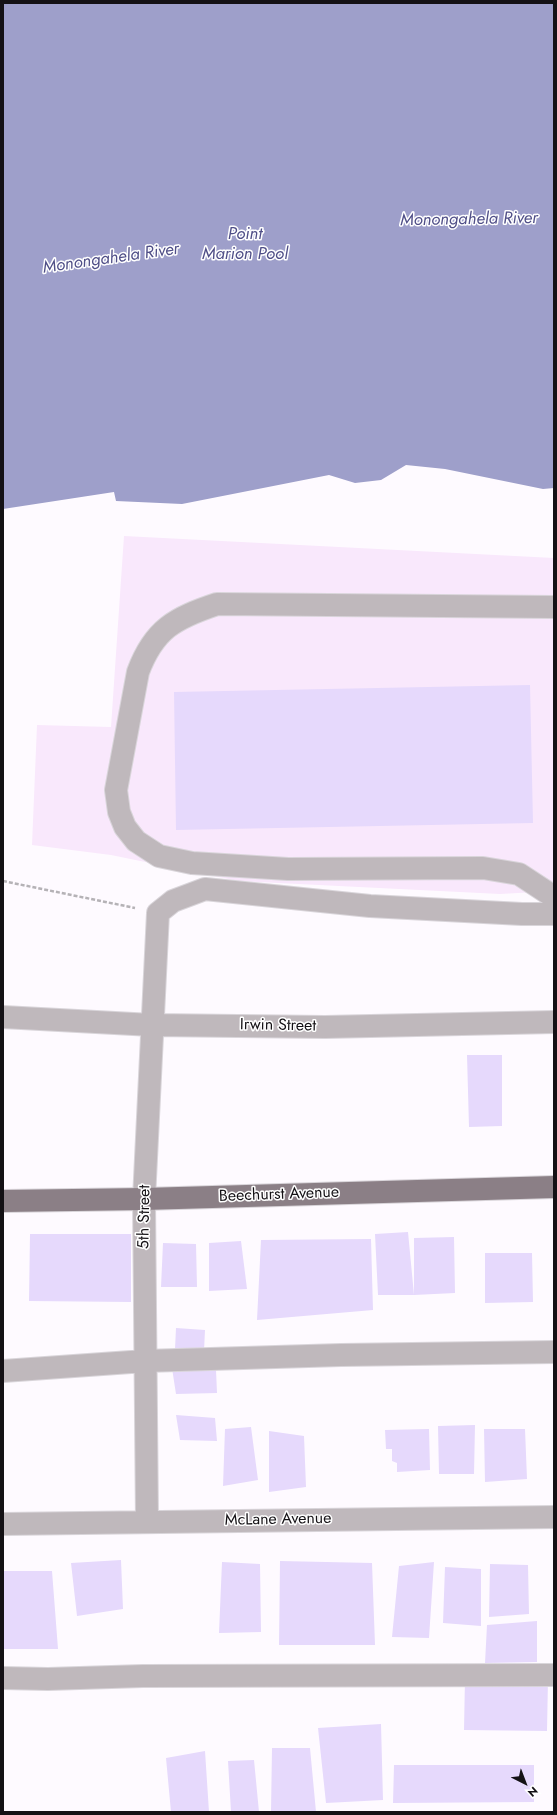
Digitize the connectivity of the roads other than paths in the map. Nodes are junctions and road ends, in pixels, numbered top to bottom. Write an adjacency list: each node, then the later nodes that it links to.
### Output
1 (554, 607): 2 (street)
2 (554, 897)
3 (554, 914): 6 (street, 5th Street)
4 (3, 1017): 6 (street, Irwin Street)
5 (554, 1022): 6 (street, Irwin Street)
6 (152, 1025): 8 (street, 5th Street)
7 (554, 1187): 8 (main road, Beechurst Avenue)
8 (144, 1199): 9 (main road, Beechurst Avenue); 11 (street, 5th Street)
9 (3, 1200)
10 (554, 1352): 11 (street)
11 (145, 1361): 12 (street); 14 (street, 5th Street)
12 (3, 1371)
13 (554, 1517): 14 (street, McLane Avenue)
14 (147, 1522): 15 (street, McLane Avenue)
15 (3, 1524)
16 (554, 1676): 17 (street)
17 (3, 1678)

